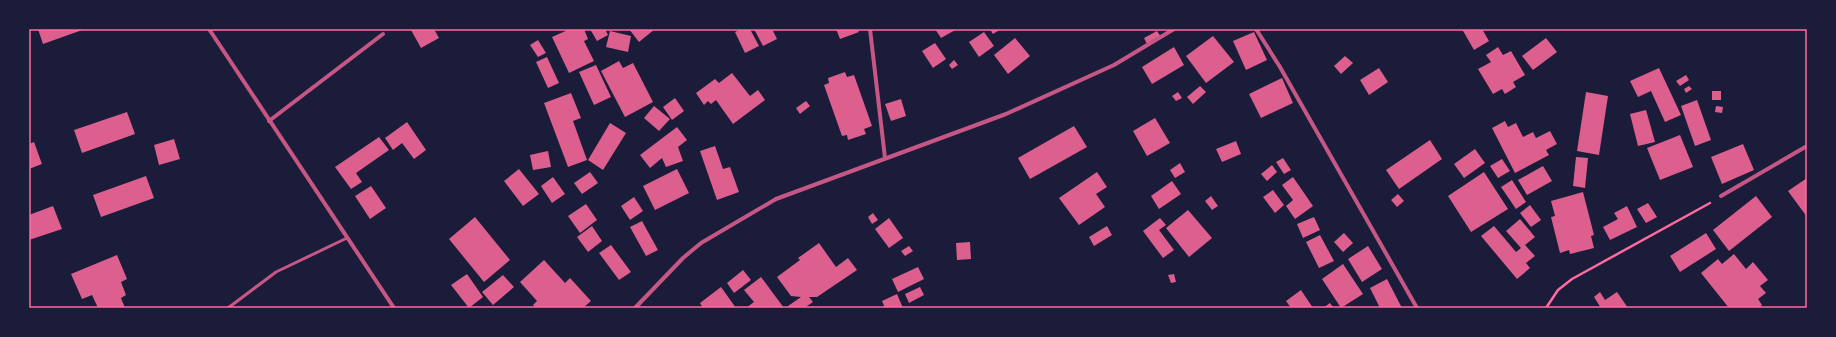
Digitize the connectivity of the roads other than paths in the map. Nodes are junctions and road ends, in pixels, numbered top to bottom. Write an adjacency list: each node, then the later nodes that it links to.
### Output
1 (209, 29): 6 (street)
2 (870, 29): 8 (street)
3 (1174, 29): 8 (street)
4 (1256, 29): 14 (street)
5 (383, 34): 6 (street)
6 (269, 121): 10 (street)
7 (1807, 146): 9 (street)
8 (885, 158): 13 (street)
9 (1721, 196)
10 (347, 238): 11 (lane); 12 (street)
11 (228, 308)
12 (394, 308)
13 (635, 308)
14 (1417, 308)

